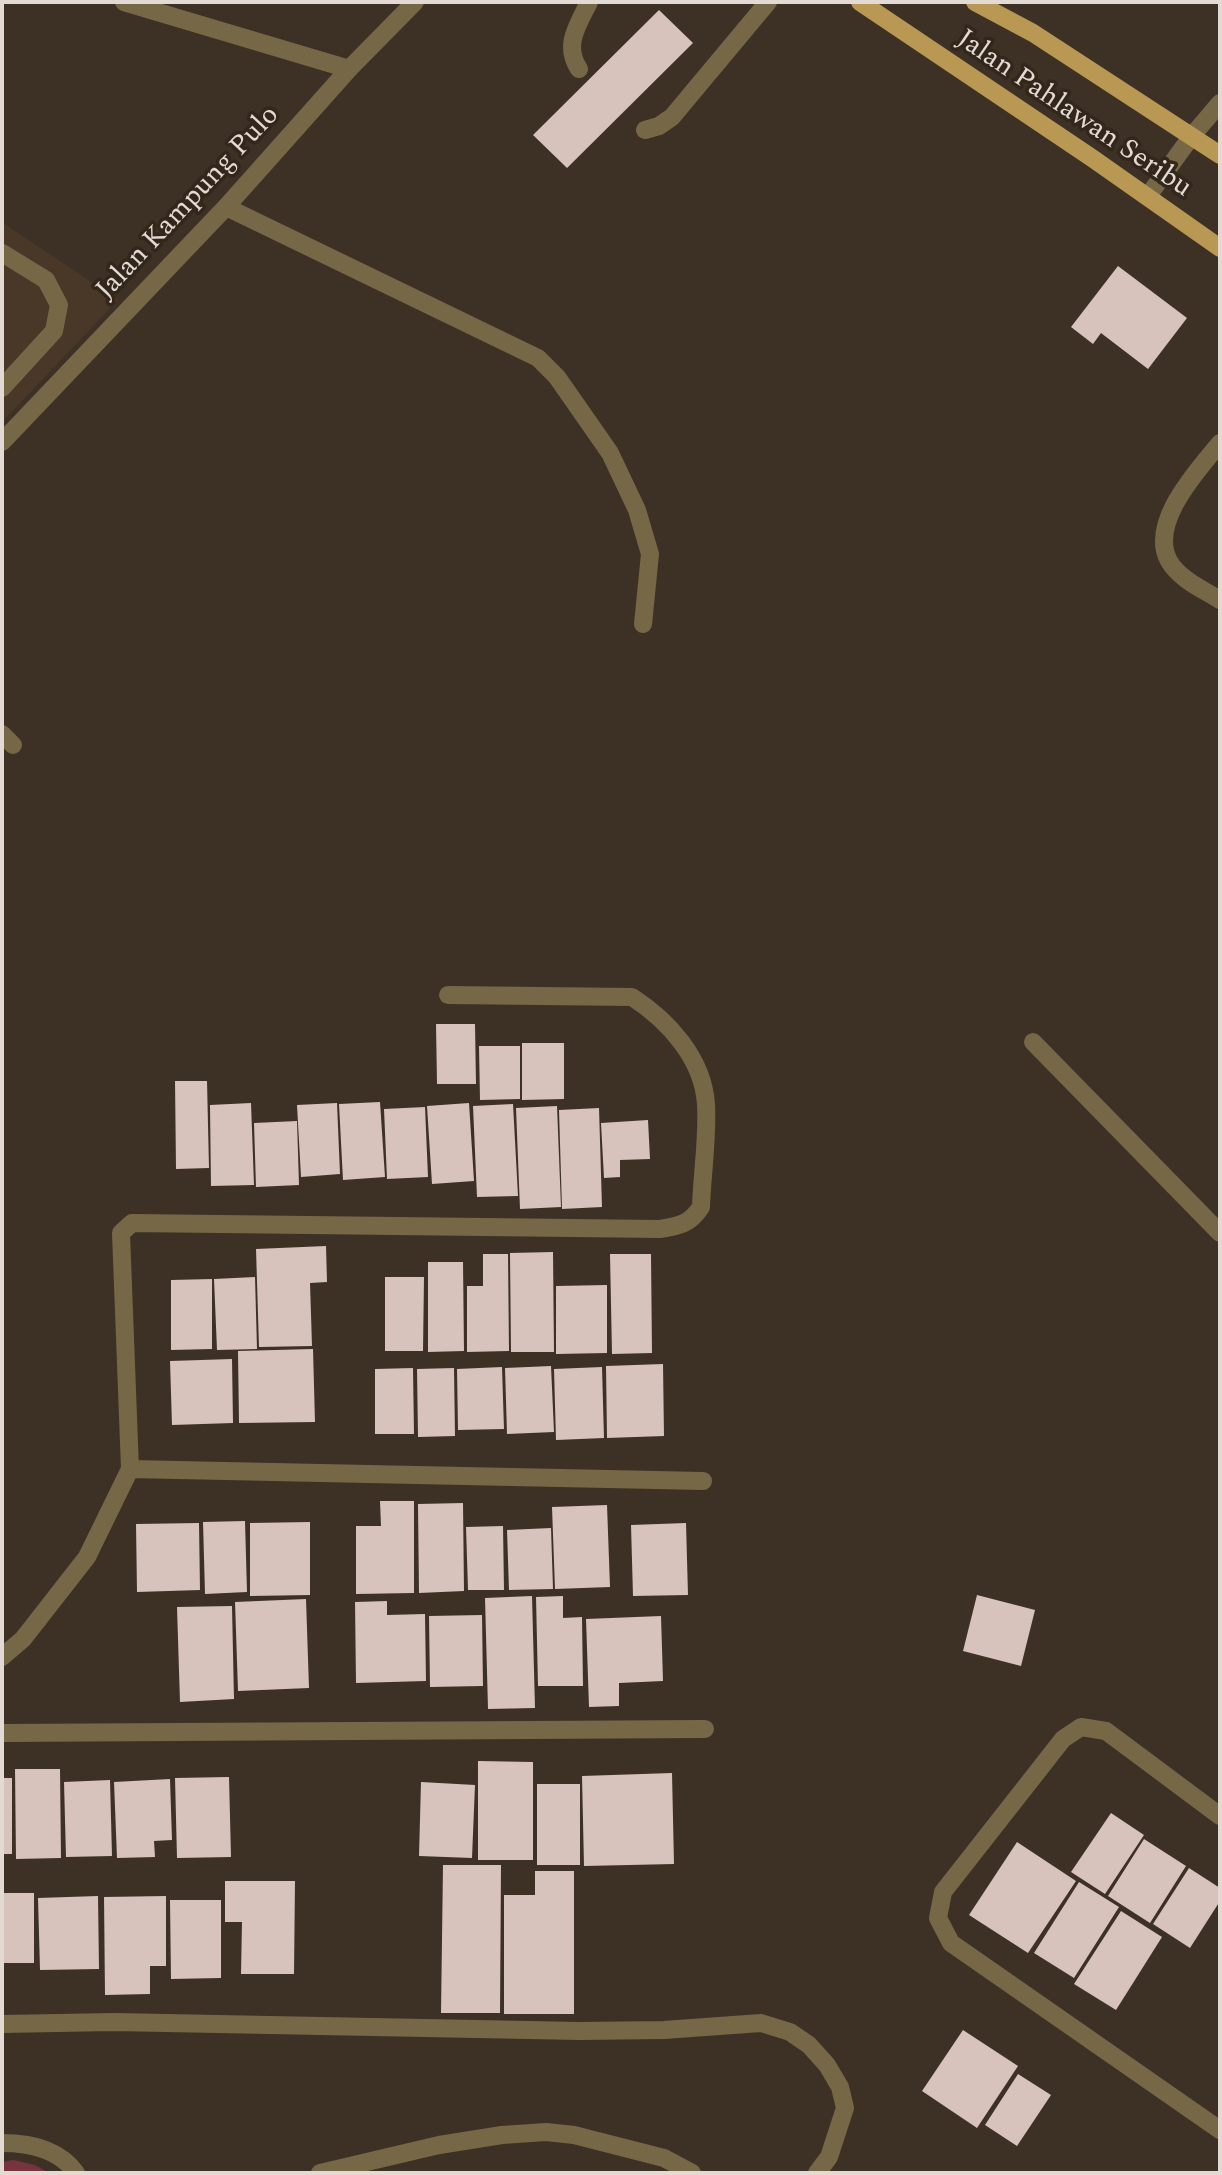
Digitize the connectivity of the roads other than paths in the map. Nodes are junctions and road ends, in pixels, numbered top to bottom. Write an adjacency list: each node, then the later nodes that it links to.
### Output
1 (124, 2): 7 (street)
2 (415, 2): 7 (street, Jalan Kampung Pulo)
3 (589, 2): 8 (street)
4 (860, 2): 13 (main road, Jalan Pahlawan Seribu)
5 (975, 2): 11 (main road, Jalan Pahlawan Seribu)
6 (762, 4): 10 (street)
7 (349, 69): 14 (street, Jalan Kampung Pulo)
8 (579, 69)
9 (1220, 103): 11 (street)
10 (645, 130)
11 (1191, 137): 12 (main road, Jalan Pahlawan Seribu); 13 (street)
12 (1220, 156)
13 (1148, 196): 15 (main road, Jalan Pahlawan Seribu)
14 (226, 207): 18 (street, Jalan Kampung Pulo); 21 (street)
15 (1220, 248)
16 (2, 253): 17 (street)
17 (2, 388)
18 (2, 442)
19 (1220, 443): 20 (street)
20 (1220, 600)
21 (643, 624)
22 (448, 995): 25 (street)
23 (1033, 1042): 24 (street)
24 (1220, 1233)
25 (130, 1469): 26 (street); 27 (street)
26 (703, 1481)
27 (2, 1657)
28 (705, 1729): 29 (street)
29 (2, 1732)
30 (1220, 1816): 32 (street)
31 (2, 2024): 37 (street)
32 (1220, 2130)
33 (2, 2143): 34 (street)
34 (76, 2173)
35 (320, 2173): 36 (street)
36 (692, 2173)
37 (817, 2173)

